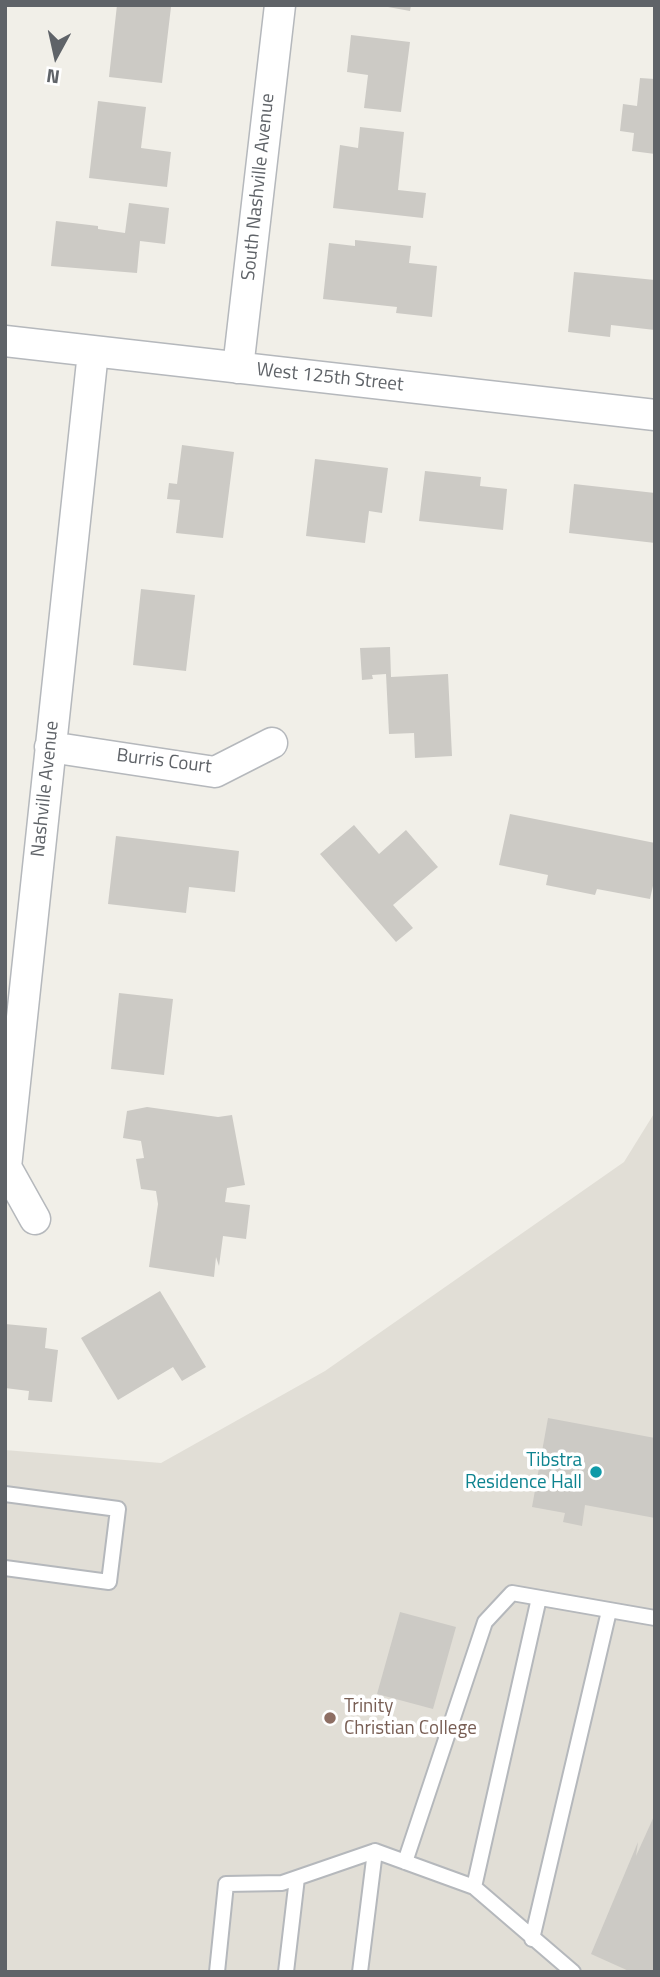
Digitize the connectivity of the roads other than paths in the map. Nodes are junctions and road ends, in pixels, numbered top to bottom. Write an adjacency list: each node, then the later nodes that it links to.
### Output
1 (280, 5): 4 (street, South Nashville Avenue)
2 (5, 341): 3 (street, West 125th Street)
3 (93, 352): 4 (street, West 125th Street); 7 (street, Nashville Avenue)
4 (239, 368): 5 (street, West 125th Street)
5 (655, 415)
6 (272, 743): 7 (street, Burris Court)
7 (50, 747): 8 (street, Nashville Avenue)
8 (35, 1219)
9 (5, 1494): 10 (lane)
10 (5, 1568)
11 (539, 1598): 12 (lane); 15 (lane); 17 (lane)
12 (609, 1611): 13 (lane); 18 (lane)
13 (655, 1618)
14 (374, 1851): 15 (lane); 16 (lane); 21 (lane)
15 (405, 1862): 17 (lane)
16 (297, 1878): 19 (lane); 20 (lane)
17 (474, 1886): 18 (lane)
18 (533, 1939): 22 (lane)
19 (217, 1972)
20 (286, 1972)
21 (360, 1972)
22 (573, 1972)

